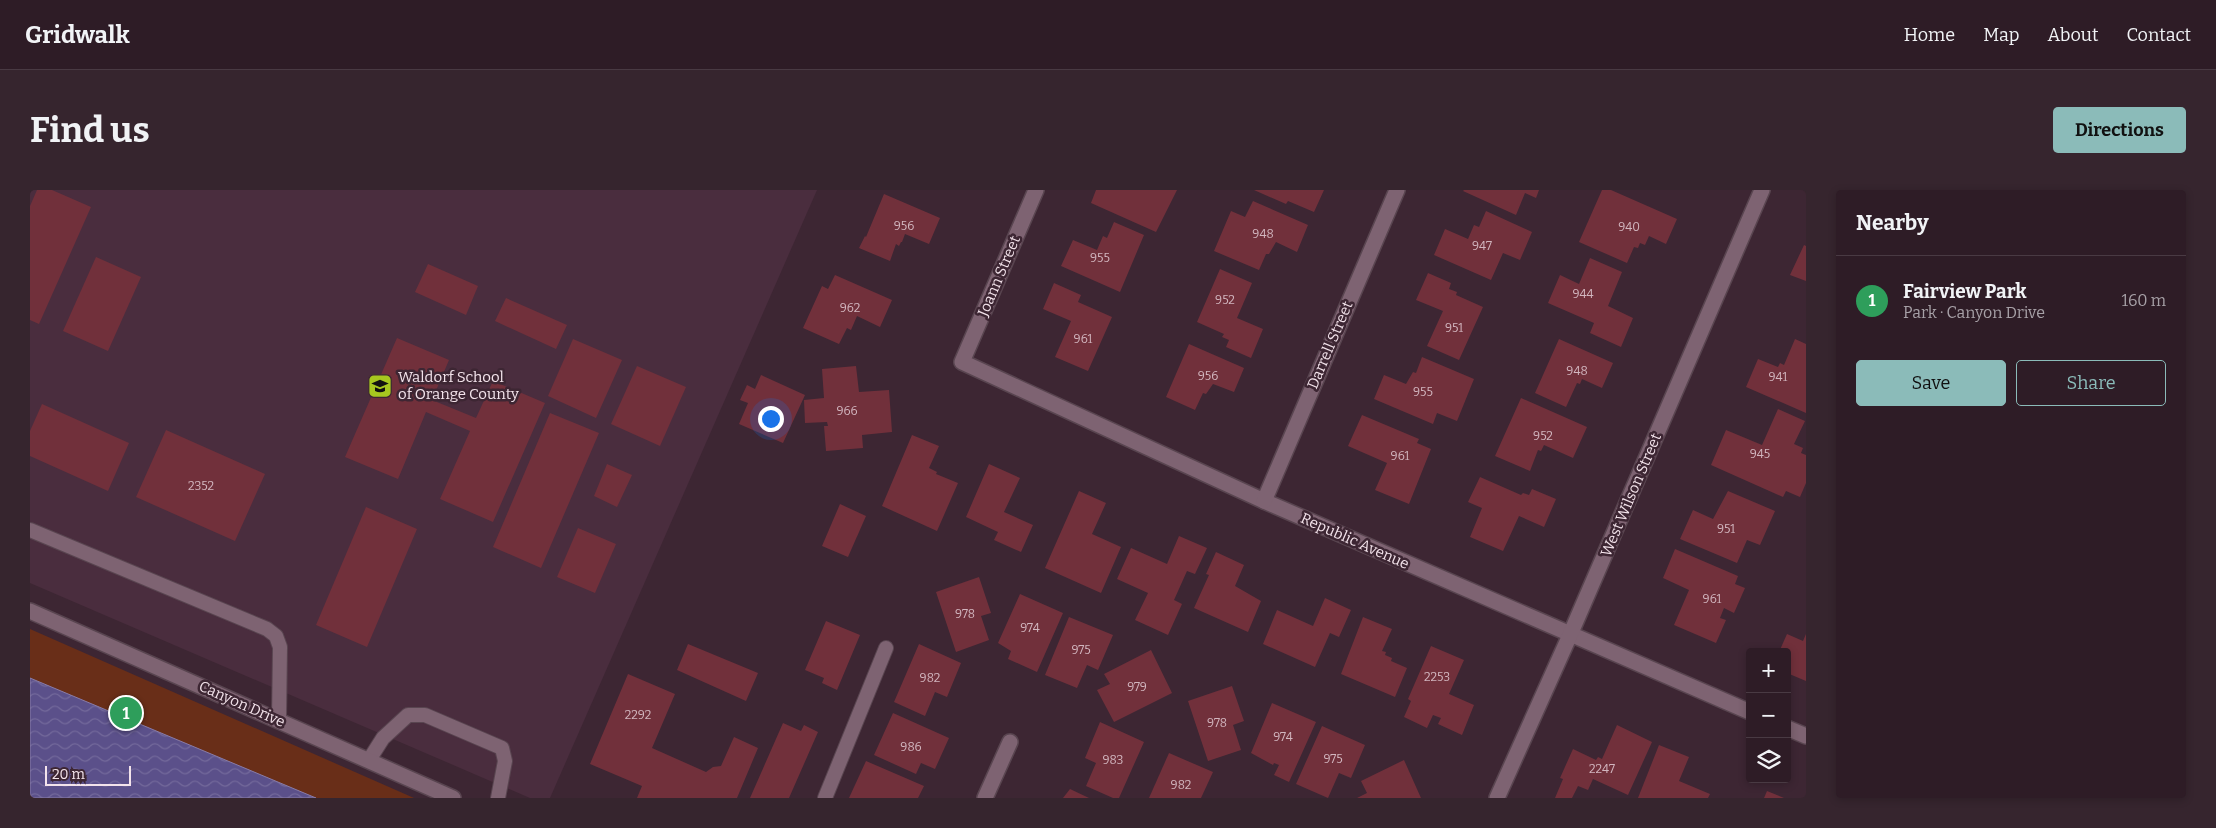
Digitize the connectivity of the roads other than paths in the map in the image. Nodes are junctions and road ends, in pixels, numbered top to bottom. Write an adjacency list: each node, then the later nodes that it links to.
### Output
1 (1036, 190): 4 (street, Joann Street)
2 (1397, 190): 5 (street, Darrell Street)
3 (1762, 190): 8 (street, West Wilson Street)
4 (962, 362): 5 (street, Republic Avenue)
5 (1264, 500): 8 (street, Republic Avenue)
6 (30, 530): 11 (lane)
7 (30, 611): 11 (street, Canyon Drive)
8 (1570, 636): 10 (street, Republic Avenue); 20 (street, West Wilson Street)
9 (886, 648): 18 (lane)
10 (1746, 710)
11 (278, 720): 15 (street, Canyon Drive)
12 (1791, 730): 13 (street)
13 (1806, 736)
14 (1010, 742): 19 (street)
15 (369, 760): 16 (street, Canyon Drive); 17 (lane)
16 (453, 798)
17 (498, 798)
18 (825, 798)
19 (984, 798)
20 (1496, 798)

